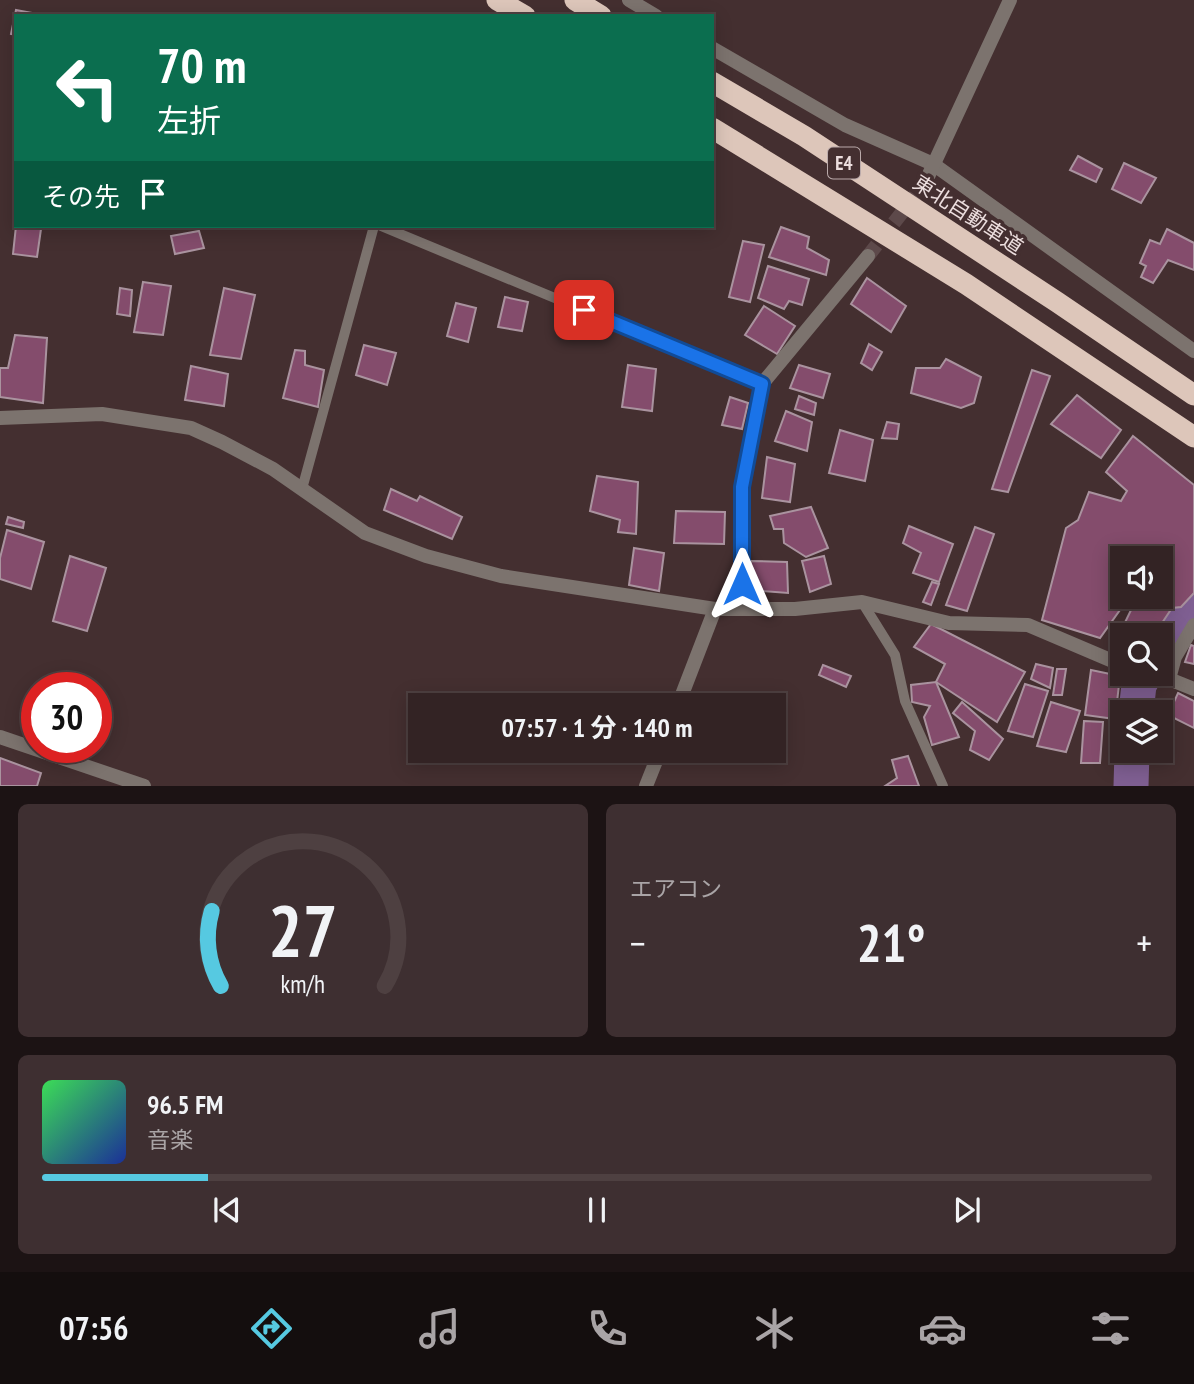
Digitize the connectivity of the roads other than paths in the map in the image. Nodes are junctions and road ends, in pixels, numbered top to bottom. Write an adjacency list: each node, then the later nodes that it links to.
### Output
1 (496, 0): 5 (highway)
2 (575, 0): 6 (highway)
3 (629, 0): 7 (street)
4 (1010, 0): 11 (street)
5 (521, 14)
6 (598, 14)
7 (653, 14)
8 (714, 49): 11 (street)
9 (714, 83): 18 (highway, 東北自動車道 / E4)
10 (714, 129): 20 (highway, E4)
11 (933, 164): 12 (street); 16 (street)
12 (925, 183)
13 (373, 228): 21 (lane)
14 (386, 228): 17 (lane)
15 (868, 256): 17 (street)
16 (1194, 351)
17 (762, 384): 24 (street)
18 (1194, 396)
19 (0, 418): 21 (street)
20 (1194, 437)
21 (302, 489): 23 (street)
22 (862, 602): 24 (street); 26 (street); 35 (lane)
23 (715, 609): 24 (street); 30 (street)
24 (742, 609)
25 (1194, 625): 27 (street)
26 (1110, 660)
27 (1173, 660)
28 (1173, 682): 29 (street)
29 (1194, 689)
30 (683, 693)
31 (0, 737): 33 (street)
32 (655, 763): 34 (street)
33 (144, 786)
34 (646, 786)
35 (943, 786)

